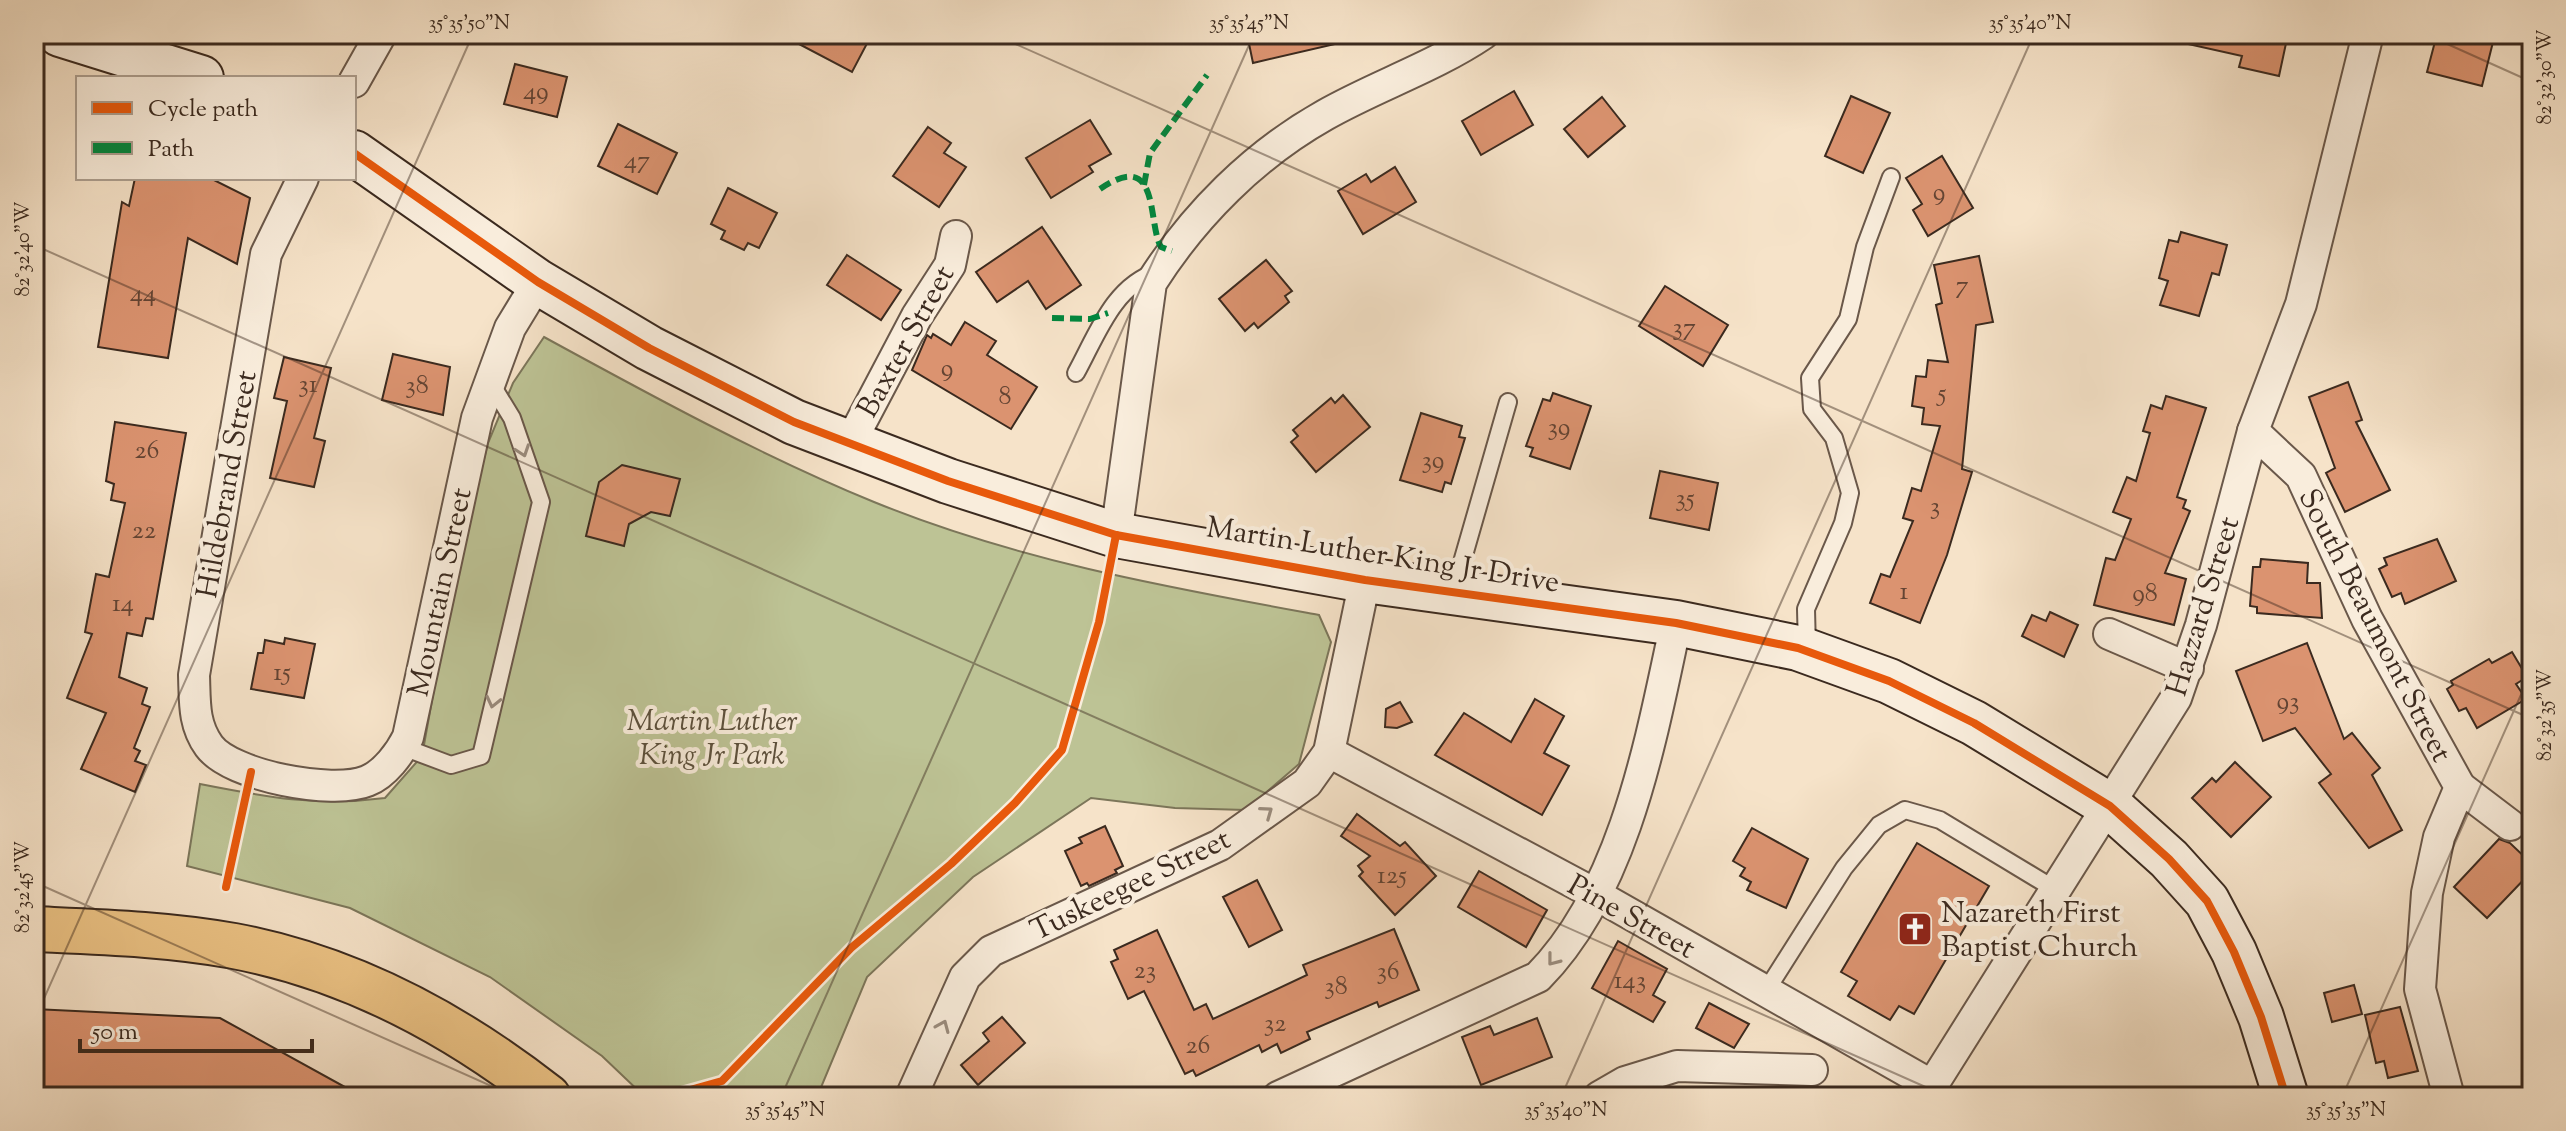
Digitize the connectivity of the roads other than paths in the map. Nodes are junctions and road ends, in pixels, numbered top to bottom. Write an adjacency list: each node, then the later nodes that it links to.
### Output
1 (60, 34): 5 (main road)
2 (381, 34): 6 (street)
3 (1483, 34): 11 (street)
4 (2368, 34): 16 (street)
5 (195, 76)
6 (356, 78)
7 (356, 154): 12 (main road, Martin Luther King Jr Drive)
8 (1891, 177): 23 (lane)
9 (302, 180): 25 (street, Hildebrand Street)
10 (956, 236): 17 (street, Baxter Street)
11 (1159, 271): 13 (lane); 18 (street)
12 (538, 282): 14 (street, Mountain Street); 17 (main road, Martin Luther King Jr Drive)
13 (1076, 373)
14 (489, 381): 25 (street, Mountain Street); 25 (lane, one-way to 25)
15 (1508, 402): 20 (lane)
16 (2253, 431): 24 (street, Hazzard Street); 27 (street, South Beaumont Street)
17 (849, 445): 18 (main road, Martin Luther King Jr Drive)
18 (1116, 535): 19 (main road, Martin Luther King Jr Drive)
19 (1365, 580): 20 (main road, Martin Luther King Jr Drive); 26 (street, Tuskeegee Street)
20 (1454, 592): 21 (main road, Martin Luther King Jr Drive)
21 (1676, 623): 23 (main road, Martin Luther King Jr Drive); 31 (street)
22 (2109, 634): 24 (street)
23 (1807, 651): 28 (main road, Martin Luther King Jr Drive)
24 (2188, 668): 28 (street, Hazzard Street)
25 (403, 747)
26 (1329, 752): 31 (street, Pine Street); 37 (street, Tuskeegee Street, one-way to 26)
27 (2460, 787): 29 (street); 41 (street, South Beaumont Street)
28 (2110, 806): 30 (street, Hazzard Street); 40 (main road, Martin Luther King Jr Drive)
29 (2510, 825)
30 (2056, 890): 33 (lane); 35 (street, Hazzard Street)
31 (1595, 894): 33 (street, Pine Street); 38 (street, one-way to 38)
32 (34, 929): 36 (main road)
33 (1766, 991): 35 (street, Pine Street)
34 (1812, 1070): 39 (street)
35 (1931, 1093)
36 (548, 1097)
37 (911, 1097)
38 (1278, 1097)
39 (1599, 1097)
40 (2286, 1097)
41 (2449, 1097)

